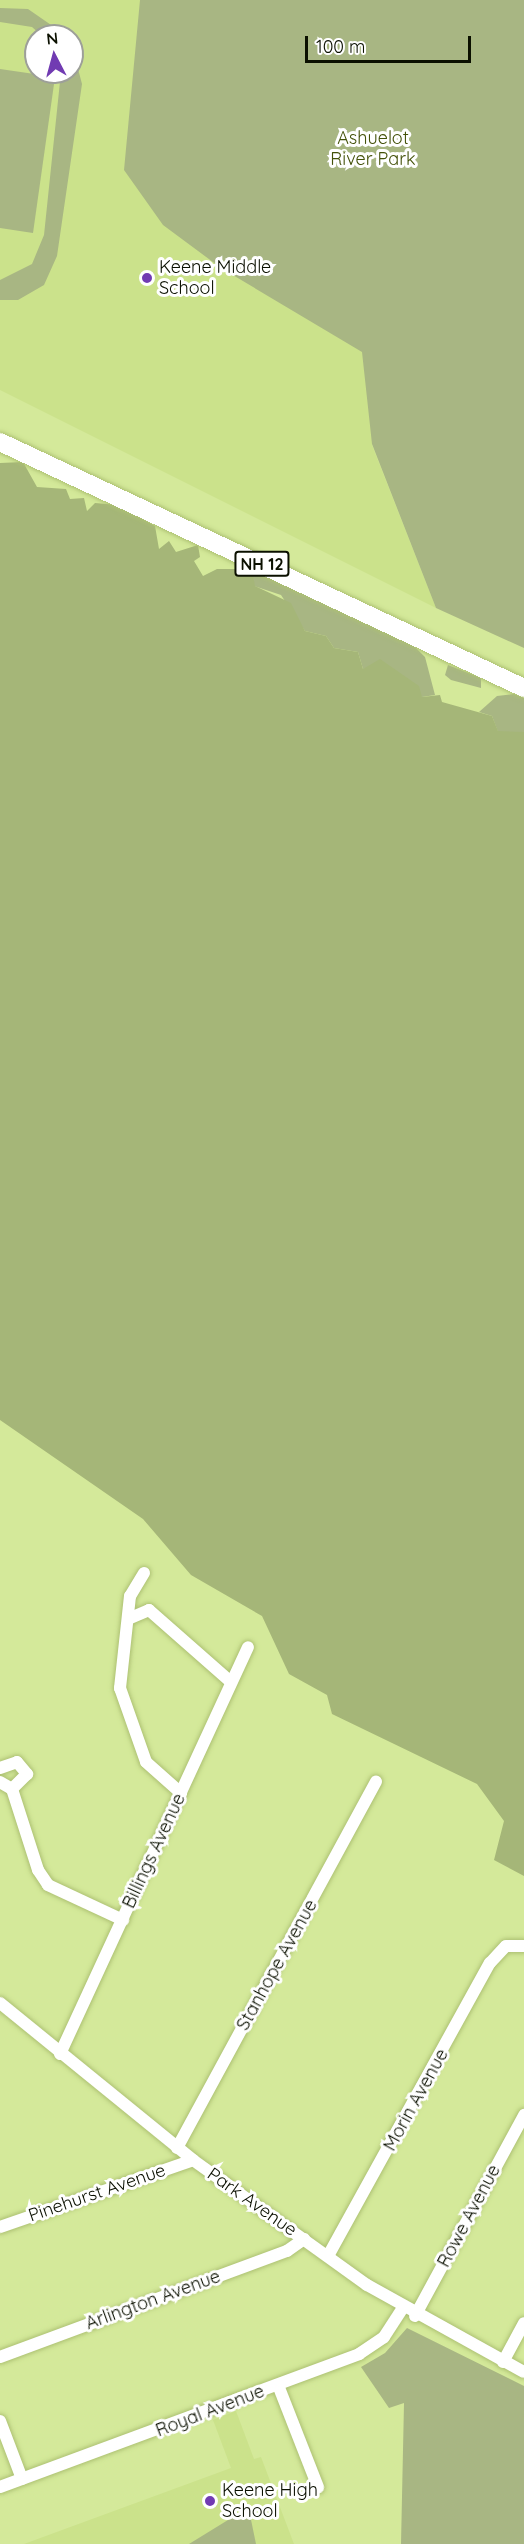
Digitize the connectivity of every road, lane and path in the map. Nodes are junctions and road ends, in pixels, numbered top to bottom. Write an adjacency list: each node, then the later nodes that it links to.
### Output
1 (0, 442): 2 (highway, NH 12)
2 (524, 688)
3 (144, 1574): 4 (street)
4 (128, 1619): 6 (street); 11 (street)
5 (248, 1647): 6 (street, Billings Avenue)
6 (231, 1682): 11 (street, Billings Avenue)
7 (0, 1768): 10 (street)
8 (0, 1782): 10 (street)
9 (376, 1782): 17 (street, Stanhope Avenue)
10 (12, 1789): 12 (street)
11 (181, 1793): 12 (street, Billings Avenue)
12 (123, 1920): 15 (street, Billings Avenue)
13 (524, 1946): 21 (street, Morin Avenue)
14 (0, 2003): 15 (street, Park Avenue)
15 (60, 2054): 17 (street, Park Avenue)
16 (524, 2115): 23 (street, Rowe Avenue)
17 (177, 2148): 18 (street, Park Avenue)
18 (193, 2160): 19 (street, Pinehurst Avenue); 20 (street, Park Avenue)
19 (0, 2227)
20 (304, 2239): 21 (street, Park Avenue); 25 (street, Arlington Avenue)
21 (328, 2256): 22 (street, Park Avenue)
22 (402, 2309): 23 (street, Park Avenue); 28 (street, Royal Avenue)
23 (415, 2316): 26 (street, Park Avenue)
24 (524, 2323): 26 (street)
25 (0, 2357)
26 (503, 2362): 27 (street, Park Avenue)
27 (524, 2372)
28 (278, 2385): 30 (street, Royal Avenue); 32 (street)
29 (0, 2421): 30 (street)
30 (22, 2479): 31 (street, Royal Avenue)
31 (0, 2487)
32 (318, 2487)

